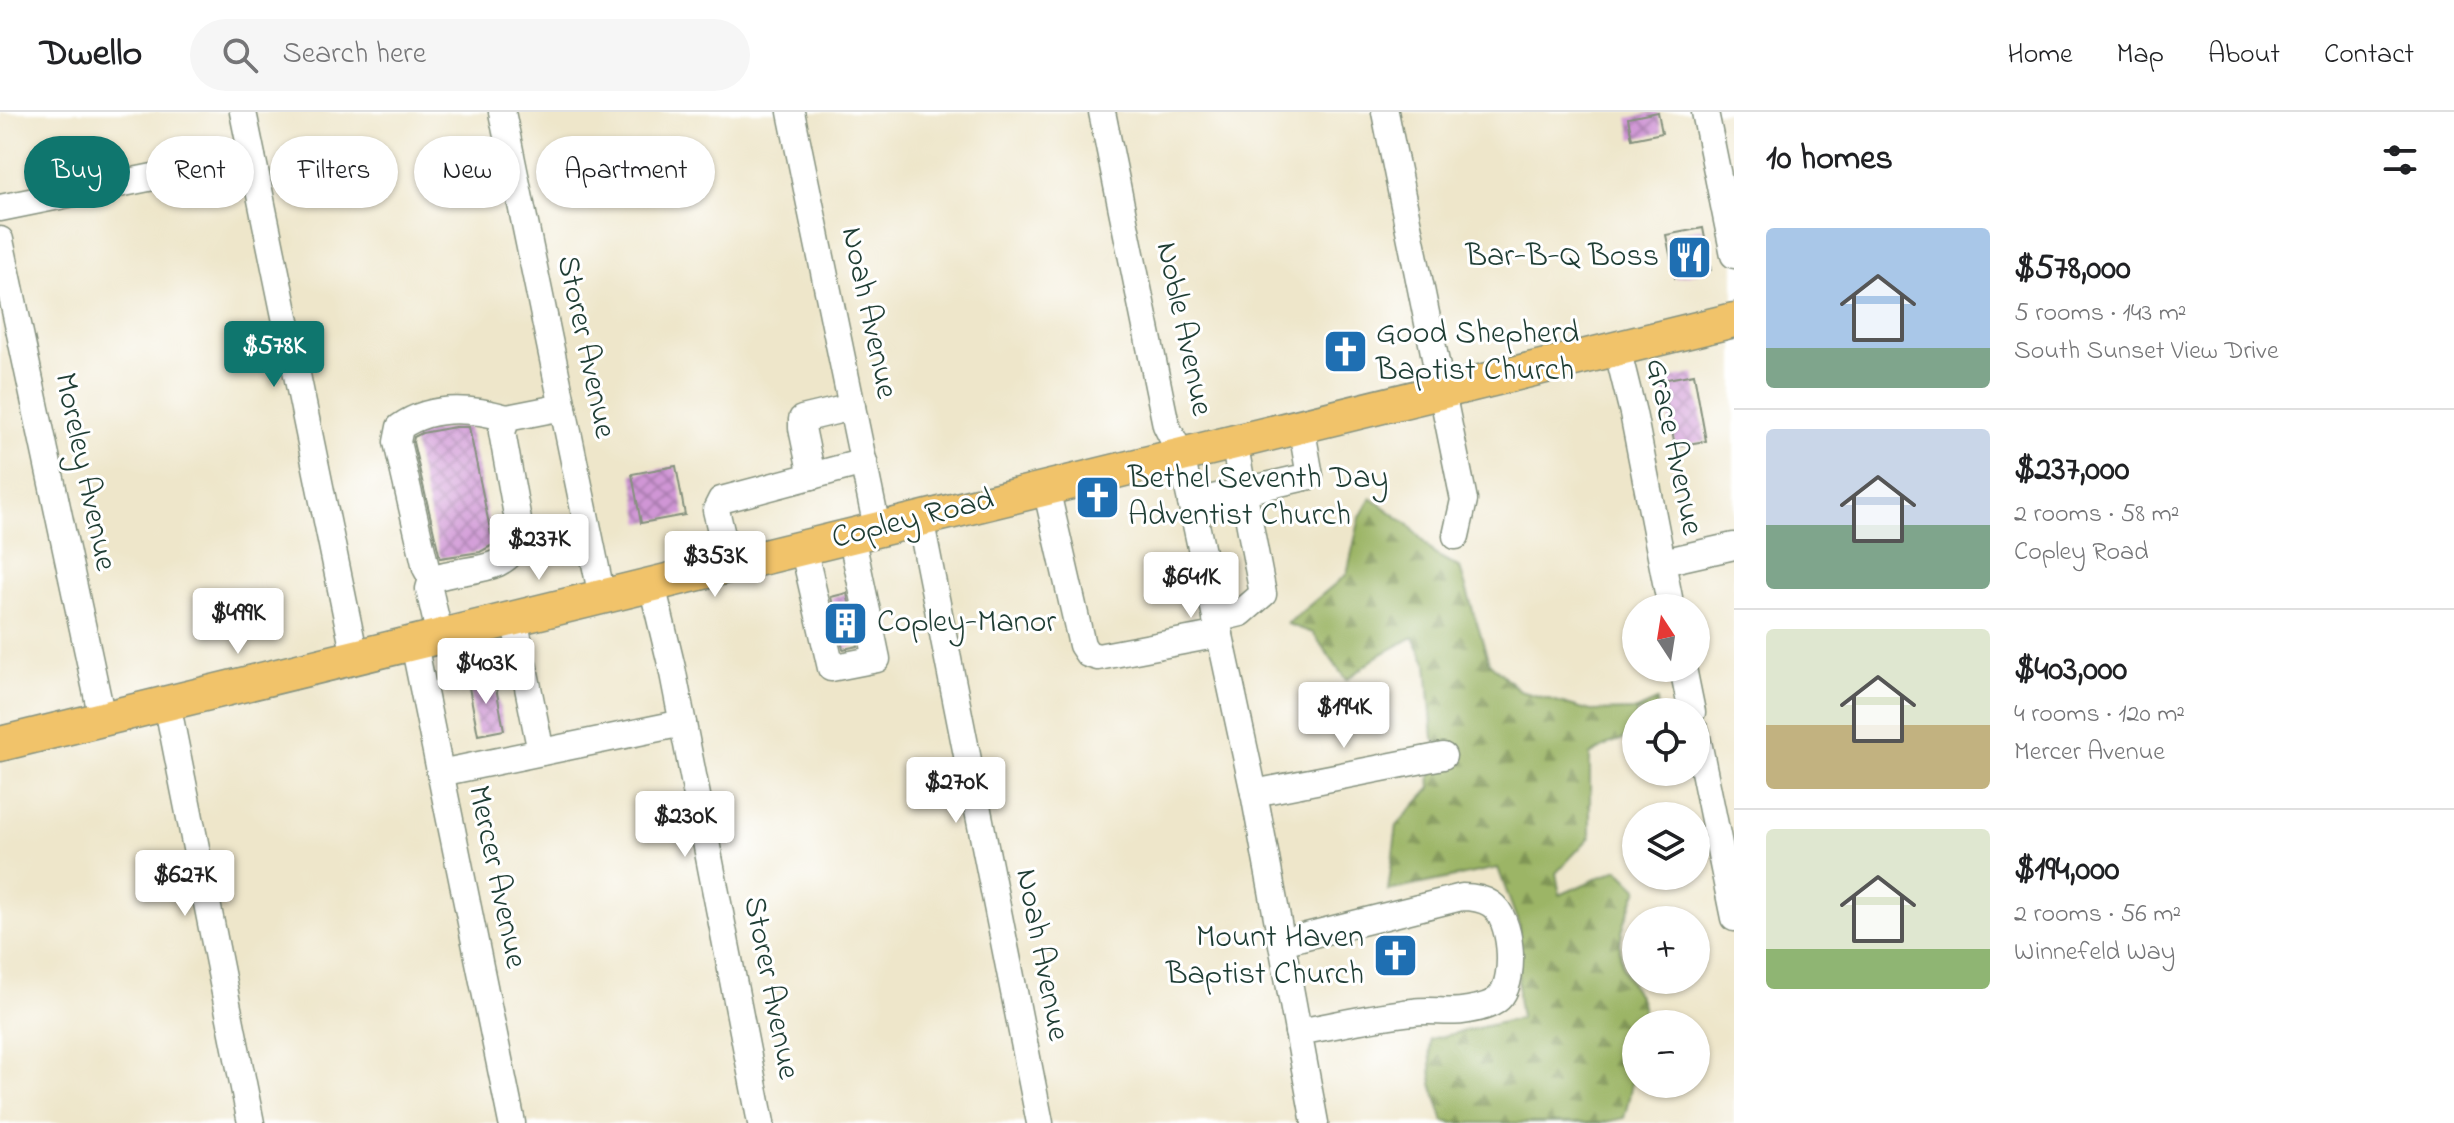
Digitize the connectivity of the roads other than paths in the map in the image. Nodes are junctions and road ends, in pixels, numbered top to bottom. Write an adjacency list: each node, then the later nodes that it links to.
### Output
1 (243, 112): 7 (street)
2 (502, 112): 16 (street, Storer Avenue)
3 (791, 112): 17 (street, Noah Avenue)
4 (1102, 112): 21 (street, Noble Avenue)
5 (1385, 112): 15 (street)
6 (1705, 112): 12 (street)
7 (248, 136)
8 (254, 167): 41 (street)
9 (146, 178): 10 (street)
10 (0, 208)
11 (0, 240): 43 (street, Moreley Avenue)
12 (1734, 255)
13 (1733, 327): 14 (main road, Copley Road)
14 (1617, 348): 15 (main road, Copley Road); 32 (street, Grace Avenue)
15 (1441, 391): 19 (main road, Copley Road); 29 (street)
16 (563, 407): 18 (street); 37 (street, Storer Avenue)
17 (852, 407): 22 (street, Noah Avenue); 23 (street)
18 (507, 418): 34 (street); 34 (street, Mercer Avenue)
19 (1301, 425): 20 (main road, Copley Road); 25 (street)
20 (1234, 442): 21 (main road, Copley Road); 25 (street)
21 (1181, 455): 24 (main road, Copley Road); 26 (street, Noble Avenue)
22 (864, 462): 23 (street); 28 (street, Noah Avenue)
23 (812, 476): 33 (street)
24 (1046, 488): 27 (main road, Copley Road); 39 (street)
25 (1244, 493): 26 (street); 39 (street)
26 (1191, 503): 39 (street, Noble Avenue)
27 (920, 518): 28 (main road, Copley Road); 57 (street, Noah Avenue)
28 (864, 532): 31 (main road, Copley Road); 31 (street, Noah Avenue)
29 (1456, 536)
30 (1734, 546): 32 (street)
31 (803, 547): 33 (main road, Copley Road)
32 (1663, 562): 36 (street, Grace Avenue)
33 (729, 565): 35 (main road, Copley Road)
34 (432, 579): 40 (street, Mercer Avenue)
35 (652, 585): 37 (main road, Copley Road); 44 (street, Storer Avenue)
36 (1669, 594)
37 (602, 597): 38 (main road, Copley Road)
38 (514, 618): 40 (main road, Copley Road); 46 (street)
39 (1218, 626): 50 (street, Noble Avenue)
40 (427, 640): 41 (main road, Copley Road); 48 (street, Mercer Avenue)
41 (355, 657): 42 (main road, Copley Road)
42 (167, 703): 43 (main road, Copley Road); 54 (street)
43 (102, 718): 45 (main road, Copley Road)
44 (683, 723): 46 (street); 56 (street, Storer Avenue)
45 (0, 744)
46 (541, 752): 48 (street)
47 (1443, 756): 50 (street)
48 (440, 773): 55 (street, Mercer Avenue)
49 (1707, 786): 51 (street)
50 (1254, 793): 52 (street, Noble Avenue)
51 (1734, 918)
52 (1282, 942): 53 (street, Noble Avenue); 53 (street)
53 (1298, 1032): 58 (street, Noble Avenue)
54 (251, 1123)
55 (512, 1123)
56 (761, 1123)
57 (1040, 1123)
58 (1315, 1123)

